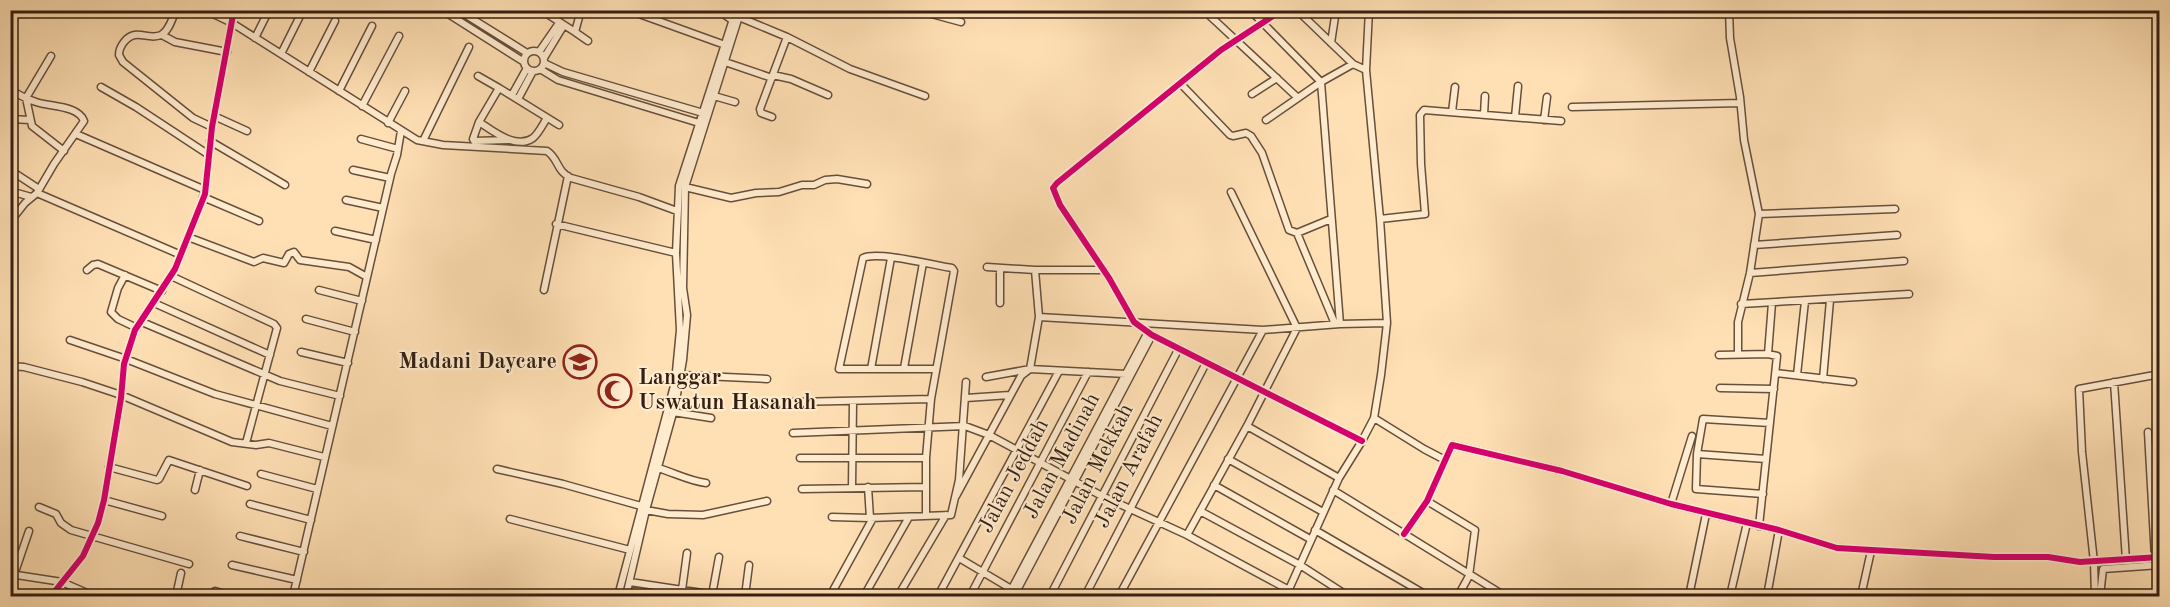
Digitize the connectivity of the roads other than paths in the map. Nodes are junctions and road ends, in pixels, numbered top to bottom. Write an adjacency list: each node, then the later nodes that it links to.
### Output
1 (176, 10): 30 (street)
2 (205, 10): 25 (street)
3 (234, 10): 25 (street)
4 (269, 10): 33 (street)
5 (303, 10): 41 (street)
6 (442, 10): 46 (street)
7 (458, 10): 40 (street)
8 (581, 10): 29 (street)
9 (628, 10): 37 (street)
10 (718, 10): 21 (street)
11 (1113, 10): 12 (street)
12 (1122, 10)
13 (1250, 10): 26 (street)
14 (1282, 10): 26 (street)
15 (1336, 10): 36 (street)
16 (1369, 10): 47 (street)
17 (1729, 10): 72 (street)
18 (541, 11): 27 (street)
19 (922, 11): 24 (street)
20 (1300, 12): 36 (street)
21 (737, 15): 32 (street); 37 (street); 44 (street)
22 (1210, 16): 34 (street)
23 (335, 21): 48 (street)
24 (961, 22)
25 (232, 23): 33 (street); 39 (street)
26 (1262, 23): 34 (street); 52 (street)
27 (562, 24): 29 (street); 43 (street)
28 (372, 26): 59 (street)
29 (575, 32): 35 (street)
30 (162, 35): 39 (street); 91 (street)
31 (399, 36): 73 (street)
32 (787, 37): 50 (street); 65 (street)
33 (255, 38): 41 (street)
34 (1236, 40): 51 (street); 53 (street)
35 (588, 41)
36 (1331, 43): 45 (street)
37 (725, 45): 76 (street)
38 (469, 47): 98 (street)
39 (227, 52): 78 (street)
40 (527, 53): 43 (street); 46 (street)
41 (281, 54): 48 (street)
42 (51, 56): 68 (street)
43 (542, 58): 46 (street); 76 (street)
44 (725, 62): 50 (street); 64 (street)
45 (1353, 64): 47 (street); 52 (street)
46 (531, 68): 62 (street); 70 (street); 89 (street)
47 (1366, 70): 120 (street)
48 (309, 72): 59 (street)
49 (478, 76): 57 (street)
50 (772, 76): 63 (street); 79 (street)
51 (1277, 78): 61 (street); 69 (street)
52 (1322, 82): 69 (street); 119 (street)
53 (1180, 83): 125 (street); 139 (street)
54 (101, 87): 101 (street)
55 (1455, 87): 75 (street)
56 (1518, 87): 80 (street)
57 (499, 88): 62 (street); 87 (street)
58 (10, 89): 68 (street)
59 (339, 91): 73 (street)
60 (405, 91): 88 (street)
61 (1252, 94)
62 (512, 95): 70 (street)
63 (828, 95)
64 (714, 96): 71 (street); 108 (street)
65 (926, 96)
66 (1485, 96): 77 (street)
67 (1547, 97): 85 (street)
68 (26, 98): 83 (street); 94 (street)
69 (1298, 98): 84 (street)
70 (518, 99): 81 (street)
71 (735, 102)
72 (1740, 102): 74 (street); 118 (street)
73 (362, 106): 88 (street)
74 (1572, 107)
75 (1452, 112): 77 (street); 120 (street)
76 (703, 113): 89 (street)
77 (1484, 115): 80 (street)
78 (214, 116): 91 (street); 92 (street)
79 (772, 117)
80 (1515, 117): 85 (street)
81 (547, 118): 90 (street); 96 (street)
82 (10, 119): 83 (street)
83 (30, 120): 100 (street)
84 (1266, 120)
85 (1544, 120): 86 (street)
86 (1562, 121)
87 (479, 122): 96 (street); 96 (street)
88 (388, 123): 93 (street)
89 (699, 123): 117 (street)
90 (559, 125)
91 (212, 128): 97 (street)
92 (247, 131)
93 (401, 131): 98 (street); 99 (street)
94 (76, 134): 100 (street); 109 (street)
95 (361, 139): 99 (street)
96 (509, 140)
97 (210, 141): 101 (street); 107 (street)
98 (423, 141): 104 (street)
99 (398, 149): 105 (street)
100 (64, 151): 112 (street)
101 (209, 155): 109 (street)
102 (10, 170): 112 (street)
103 (353, 170): 105 (street)
104 (568, 177): 117 (street); 123 (street)
105 (390, 178): 115 (street)
106 (867, 183): 108 (street)
107 (285, 185)
108 (685, 187): 187 (street)
109 (206, 190): 113 (street)
110 (10, 191): 112 (street)
111 (1231, 192): 162 (street)
112 (36, 193): 122 (street); 131 (street)
113 (203, 197): 121 (street); 127 (street)
114 (346, 200): 115 (street)
115 (383, 208): 128 (street)
116 (1895, 209): 118 (street)
117 (677, 211): 130 (street)
118 (1759, 214): 129 (street)
119 (1331, 219): 125 (street); 160 (street)
120 (1380, 219): 159 (street)
121 (259, 221)
122 (10, 222)
123 (556, 224): 130 (street); 145 (street)
124 (335, 231): 128 (street)
125 (1297, 233): 160 (street)
126 (1897, 236): 129 (street)
127 (188, 237): 131 (street); 143 (street)
128 (376, 240): 143 (street)
129 (1754, 245): 140 (street)
130 (676, 253): 258 (street)
131 (181, 255): 142 (street)
132 (891, 258): 134 (street); 177 (street); 177 (street)
133 (1904, 261): 140 (street)
134 (923, 263): 178 (street); 179 (street)
135 (987, 267): 136 (street)
136 (1000, 268): 138 (street); 152 (street)
137 (87, 270): 141 (street)
138 (1035, 270): 139 (street); 155 (street)
139 (1104, 270): 158 (street)
140 (1750, 273): 154 (street)
141 (125, 275): 146 (street); 161 (street)
142 (171, 276): 146 (street); 171 (street)
143 (367, 277): 149 (street)
144 (318, 290): 149 (street)
145 (544, 290)
146 (162, 291): 151 (street)
147 (1909, 294): 148 (street)
148 (1830, 300): 150 (street); 192 (street)
149 (362, 301): 164 (street)
150 (1805, 301): 153 (street); 188 (street)
151 (154, 303): 157 (street); 171 (street)
152 (1000, 303)
153 (1772, 303): 154 (street); 170 (street)
154 (1741, 304): 169 (street)
155 (1039, 316): 158 (street); 180 (street)
156 (306, 319): 164 (street)
157 (142, 322): 161 (street); 186 (street)
158 (1134, 322): 163 (street); 165 (street)
159 (1387, 323): 160 (street); 209 (street)
160 (1337, 324): 162 (street)
161 (137, 328): 173 (street)
162 (1297, 328): 163 (street); 198 (street)
163 (1263, 330): 190 (street)
164 (355, 332): 174 (street)
165 (1150, 334): 167 (street); 184 (street, Jalan Madinah)
166 (70, 340): 173 (street)
167 (1179, 348): 175 (street); 251 (street, Jalan Mekkah)
168 (301, 352): 174 (street)
169 (1738, 354): 170 (street); 172 (street)
170 (1768, 354): 183 (street)
171 (270, 355): 186 (street)
172 (1719, 355)
173 (126, 359): 199 (street); 206 (street)
174 (348, 363): 201 (street)
175 (1206, 363): 190 (street); 259 (street, Jalan Arafah)
176 (10, 366): 199 (street)
177 (871, 369): 178 (street)
178 (904, 369): 179 (street)
179 (936, 369): 202 (street)
180 (1030, 369): 181 (street); 189 (street); 200 (street)
181 (1059, 371): 182 (street); 222 (street)
182 (1088, 372): 184 (street); 231 (street, Jalan Jeddah)
183 (1776, 373): 188 (street); 197 (street)
184 (1127, 374): 238 (street, Jalan Madinah)
185 (2160, 374): 195 (street)
186 (264, 375): 201 (street); 206 (street)
187 (681, 375): 191 (street); 207 (street)
188 (1797, 375): 192 (street)
189 (986, 377)
190 (1238, 378): 198 (street); 271 (street)
191 (767, 379)
192 (1823, 379): 194 (street)
193 (966, 382): 203 (street)
194 (1853, 382)
195 (2114, 382): 289 (street); 290 (street)
196 (1720, 388): 197 (street)
197 (1774, 389): 210 (street)
198 (1265, 391): 213 (street); 220 (street)
199 (121, 395): 221 (street); 232 (street)
200 (1010, 395): 203 (street); 218 (street)
201 (340, 396): 211 (street)
202 (931, 399): 205 (street); 214 (street)
203 (966, 399): 212 (street)
204 (794, 402): 205 (street)
205 (853, 402): 215 (street)
206 (255, 406): 211 (street); 221 (street)
207 (674, 412): 208 (street); 233 (street)
208 (711, 418)
209 (1374, 418): 220 (street); 230 (street)
210 (1770, 423): 223 (street); 229 (street)
211 (332, 426): 224 (street)
212 (964, 426): 214 (street); 218 (street); 250 (street)
213 (1247, 426): 228 (street); 237 (street)
214 (928, 428): 215 (street); 227 (street)
215 (852, 431): 217 (street); 226 (street)
216 (2148, 432): 287 (street)
217 (793, 433)
218 (989, 435): 222 (street); 250 (street)
219 (1692, 436): 256 (street)
220 (1362, 441): 237 (street)
221 (246, 443): 224 (street)
222 (1016, 450): 231 (street); 288 (street)
223 (1697, 454): 229 (street); 249 (street)
224 (324, 457): 245 (street)
225 (800, 458): 226 (street)
226 (852, 458): 227 (street); 242 (street)
227 (926, 458): 244 (street)
228 (1228, 459): 240 (street); 261 (street)
229 (1766, 459): 249 (street)
230 (1444, 460): 254 (street); 256 (street)
231 (1042, 463): 238 (street); 297 (street, Jalan Jeddah)
232 (109, 467): 235 (street); 252 (street)
233 (658, 468): 239 (street); 258 (street)
234 (497, 469): 258 (street)
235 (200, 470): 241 (street); 247 (street)
236 (261, 474): 245 (street)
237 (1339, 478): 248 (street)
238 (1073, 480): 251 (street); 306 (street, Jalan Madinah)
239 (706, 483)
240 (1214, 485): 260 (street); 281 (street)
241 (247, 486)
242 (852, 487): 243 (street); 246 (street)
243 (868, 487): 244 (street); 268 (street)
244 (926, 487): 265 (street)
245 (318, 489): 270 (street)
246 (802, 489)
247 (195, 490)
248 (1333, 490): 261 (street); 277 (street)
249 (1763, 494): 273 (street)
250 (956, 496): 263 (street)
251 (1102, 496): 259 (street); 323 (street, Jalan Mekkah)
252 (104, 500): 264 (street); 279 (street)
253 (767, 501): 258 (street)
254 (1427, 501): 277 (street); 299 (street)
255 (250, 504): 270 (street)
256 (1671, 504): 262 (street)
257 (39, 507): 279 (street)
258 (644, 508): 282 (street); 302 (street)
259 (1130, 508): 271 (street); 324 (street, Jalan Arafah)
260 (1200, 511): 278 (street); 294 (street)
261 (1323, 512): 274 (street)
262 (1706, 514): 272 (street); 330 (street)
263 (945, 515): 265 (street); 319 (street)
264 (162, 516)
265 (926, 516): 267 (street)
266 (832, 517): 268 (street)
267 (909, 517): 268 (street); 318 (street)
268 (872, 518): 317 (street)
269 (510, 519): 282 (street)
270 (311, 520): 284 (street)
271 (1159, 522): 278 (street); 325 (street)
272 (1747, 524): 273 (street); 331 (street)
273 (1759, 526): 275 (street)
274 (1315, 530): 281 (street); 327 (street)
275 (1779, 530): 283 (street); 332 (street)
276 (29, 531): 298 (street)
277 (1404, 534): 299 (street)
278 (1187, 535): 305 (street)
279 (92, 536): 291 (street); 301 (street)
280 (240, 536): 284 (street)
281 (1310, 539): 294 (street)
282 (630, 550): 313 (street)
283 (1871, 550): 290 (street); 333 (street)
284 (304, 552): 300 (street)
285 (687, 553): 303 (street)
286 (719, 557): 307 (street)
287 (2157, 557): 289 (street)
288 (959, 558): 297 (street); 320 (street)
289 (2126, 560): 290 (street)
290 (2094, 562): 334 (street)
291 (189, 564)
292 (232, 565): 300 (street)
293 (749, 565): 316 (street)
294 (1300, 565): 305 (street); 326 (street)
295 (2160, 565): 335 (street)
296 (181, 573): 310 (street)
297 (983, 573): 306 (street); 321 (street, Jalan Jeddah)
298 (12, 575): 301 (street)
299 (1469, 576): 328 (street); 329 (street)
300 (297, 580): 312 (street)
301 (62, 582): 308 (street); 309 (street)
302 (630, 582): 303 (street); 314 (street)
303 (682, 590): 307 (street)
304 (215, 591): 311 (street)
305 (1287, 593)
306 (1012, 594): 322 (street)
307 (712, 595): 315 (street)
308 (51, 597)
309 (94, 597)
310 (176, 597)
311 (232, 597)
312 (293, 597)
313 (618, 597)
314 (626, 597)
315 (722, 597)
316 (745, 597)
317 (830, 597)
318 (864, 597)
319 (898, 597)
320 (938, 597)
321 (970, 597)
322 (1023, 597)
323 (1050, 597)
324 (1085, 597)
325 (1119, 597)
326 (1348, 597)
327 (1428, 597)
328 (1458, 597)
329 (1505, 597)
330 (1689, 597)
331 (1730, 597)
332 (1767, 597)
333 (1861, 597)
334 (2095, 597)
335 (2100, 597)

